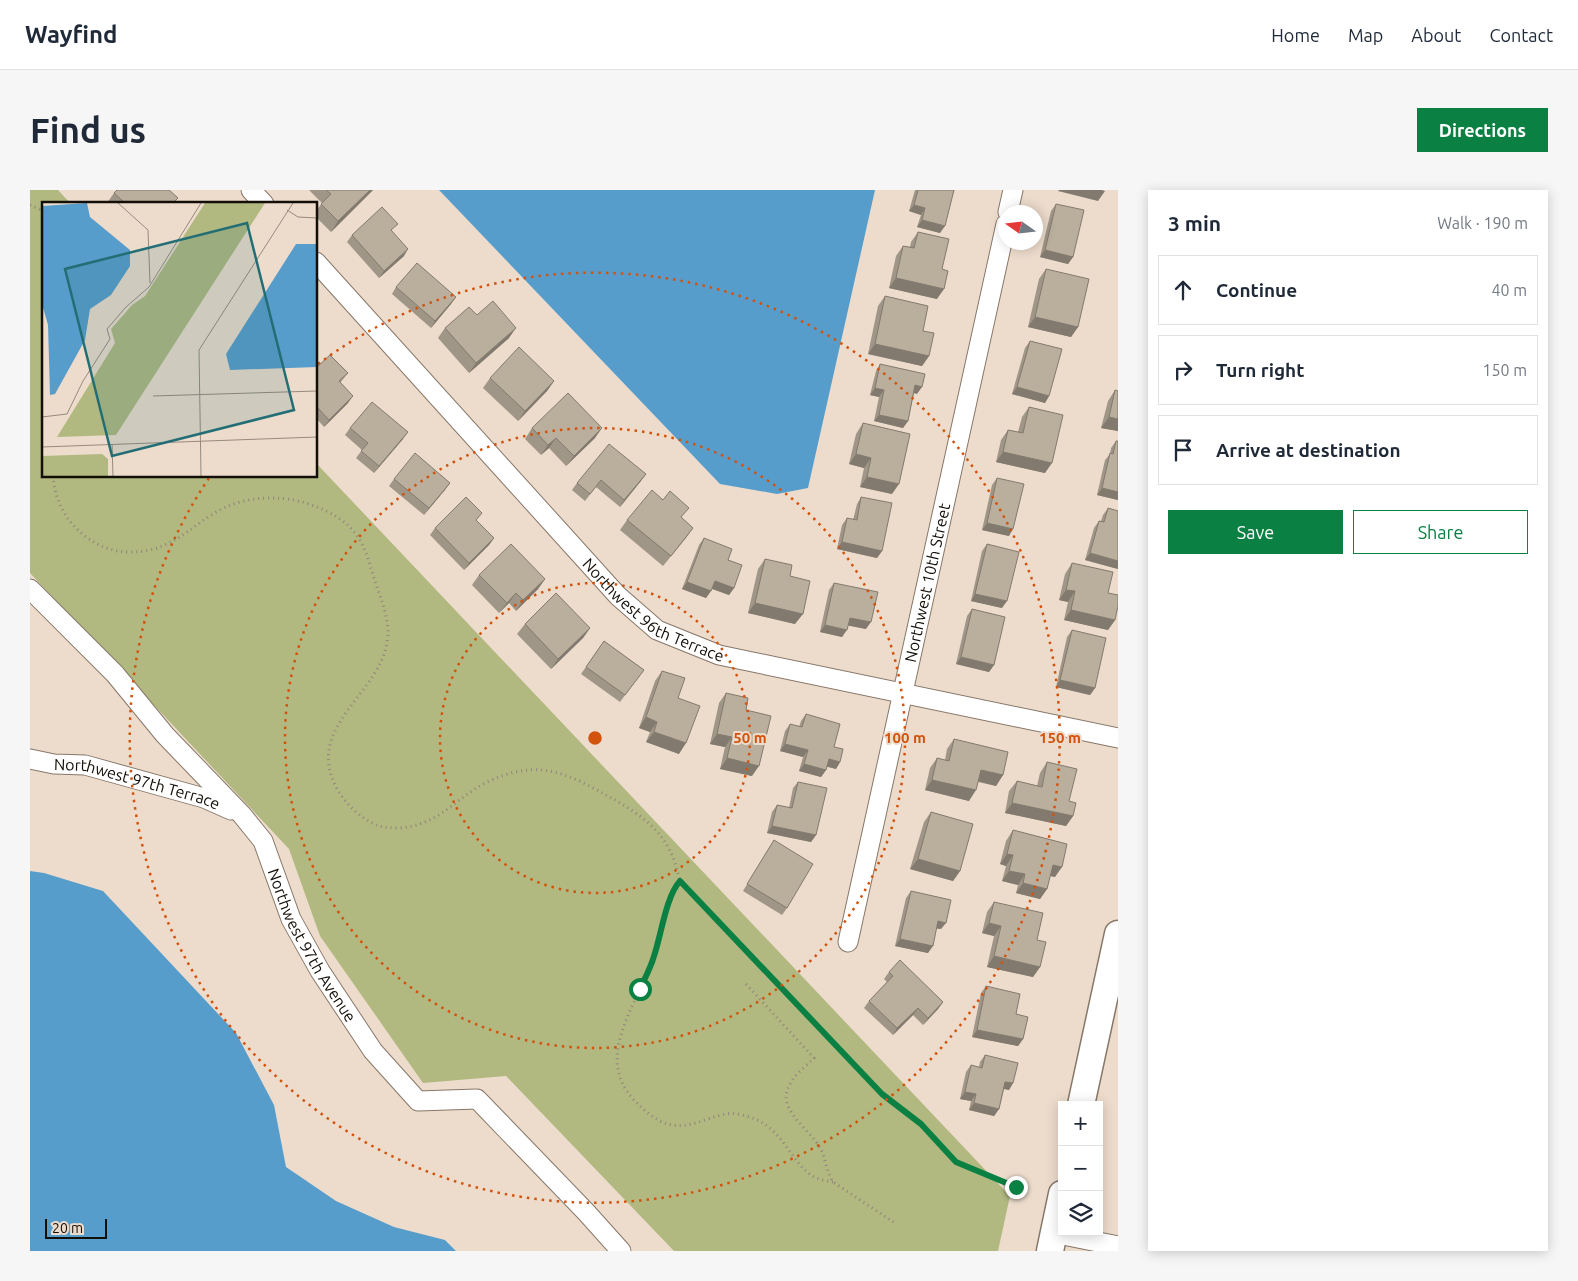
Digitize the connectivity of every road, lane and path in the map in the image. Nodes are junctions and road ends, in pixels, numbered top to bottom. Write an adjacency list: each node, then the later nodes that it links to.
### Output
1 (251, 190): 3 (street)
2 (1013, 190): 5 (street)
3 (262, 202)
4 (30, 205): 6 (path)
5 (1010, 205)
6 (42, 210)
7 (1000, 250): 11 (street, Northwest 10th Street)
8 (318, 264): 11 (street, Northwest 96th Terrace)
9 (53, 478): 15 (path)
10 (30, 589): 14 (street, Northwest 97th Avenue)
11 (903, 693): 12 (street, Northwest 96th Terrace); 17 (street, Northwest 10th Street)
12 (1118, 738)
13 (30, 759): 14 (street, Northwest 97th Terrace)
14 (242, 815): 26 (street, Northwest 97th Avenue)
15 (680, 881): 20 (path); 21 (path)
16 (1118, 934): 19 (street)
17 (848, 942)
18 (746, 984): 20 (path)
19 (1082, 1101)
20 (833, 1182): 23 (path)
21 (1016, 1187)
22 (1058, 1213): 24 (street)
23 (895, 1223)
24 (1052, 1242): 25 (street)
25 (1118, 1246)
26 (621, 1251)

